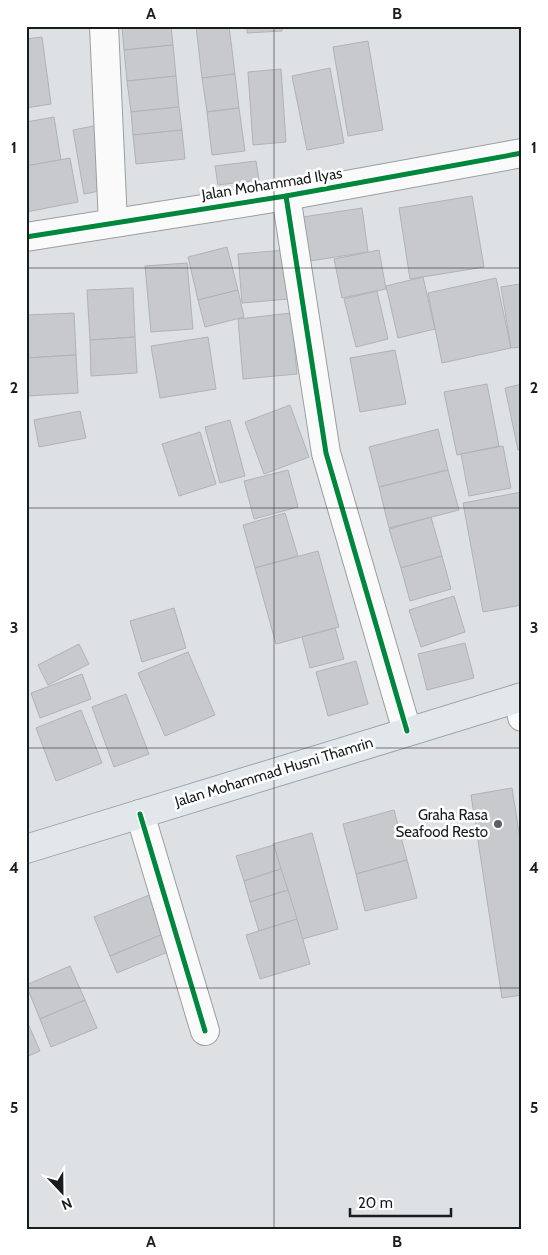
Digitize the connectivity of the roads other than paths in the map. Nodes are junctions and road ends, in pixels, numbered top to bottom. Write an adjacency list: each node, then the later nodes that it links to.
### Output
1 (104, 26): 4 (street)
2 (522, 153): 3 (street, Jalan Mohammad Ilyas)
3 (286, 196): 4 (street, Jalan Mohammad Ilyas); 7 (street)
4 (113, 222): 5 (street, Jalan Mohammad Ilyas)
5 (26, 237)
6 (521, 704): 7 (main road, Jalan Mohammad Husni Thamrin)
7 (407, 731): 8 (main road, Jalan Mohammad Husni Thamrin)
8 (140, 814): 9 (main road, Jalan Mohammad Husni Thamrin); 10 (street)
9 (26, 849)
10 (205, 1031)

